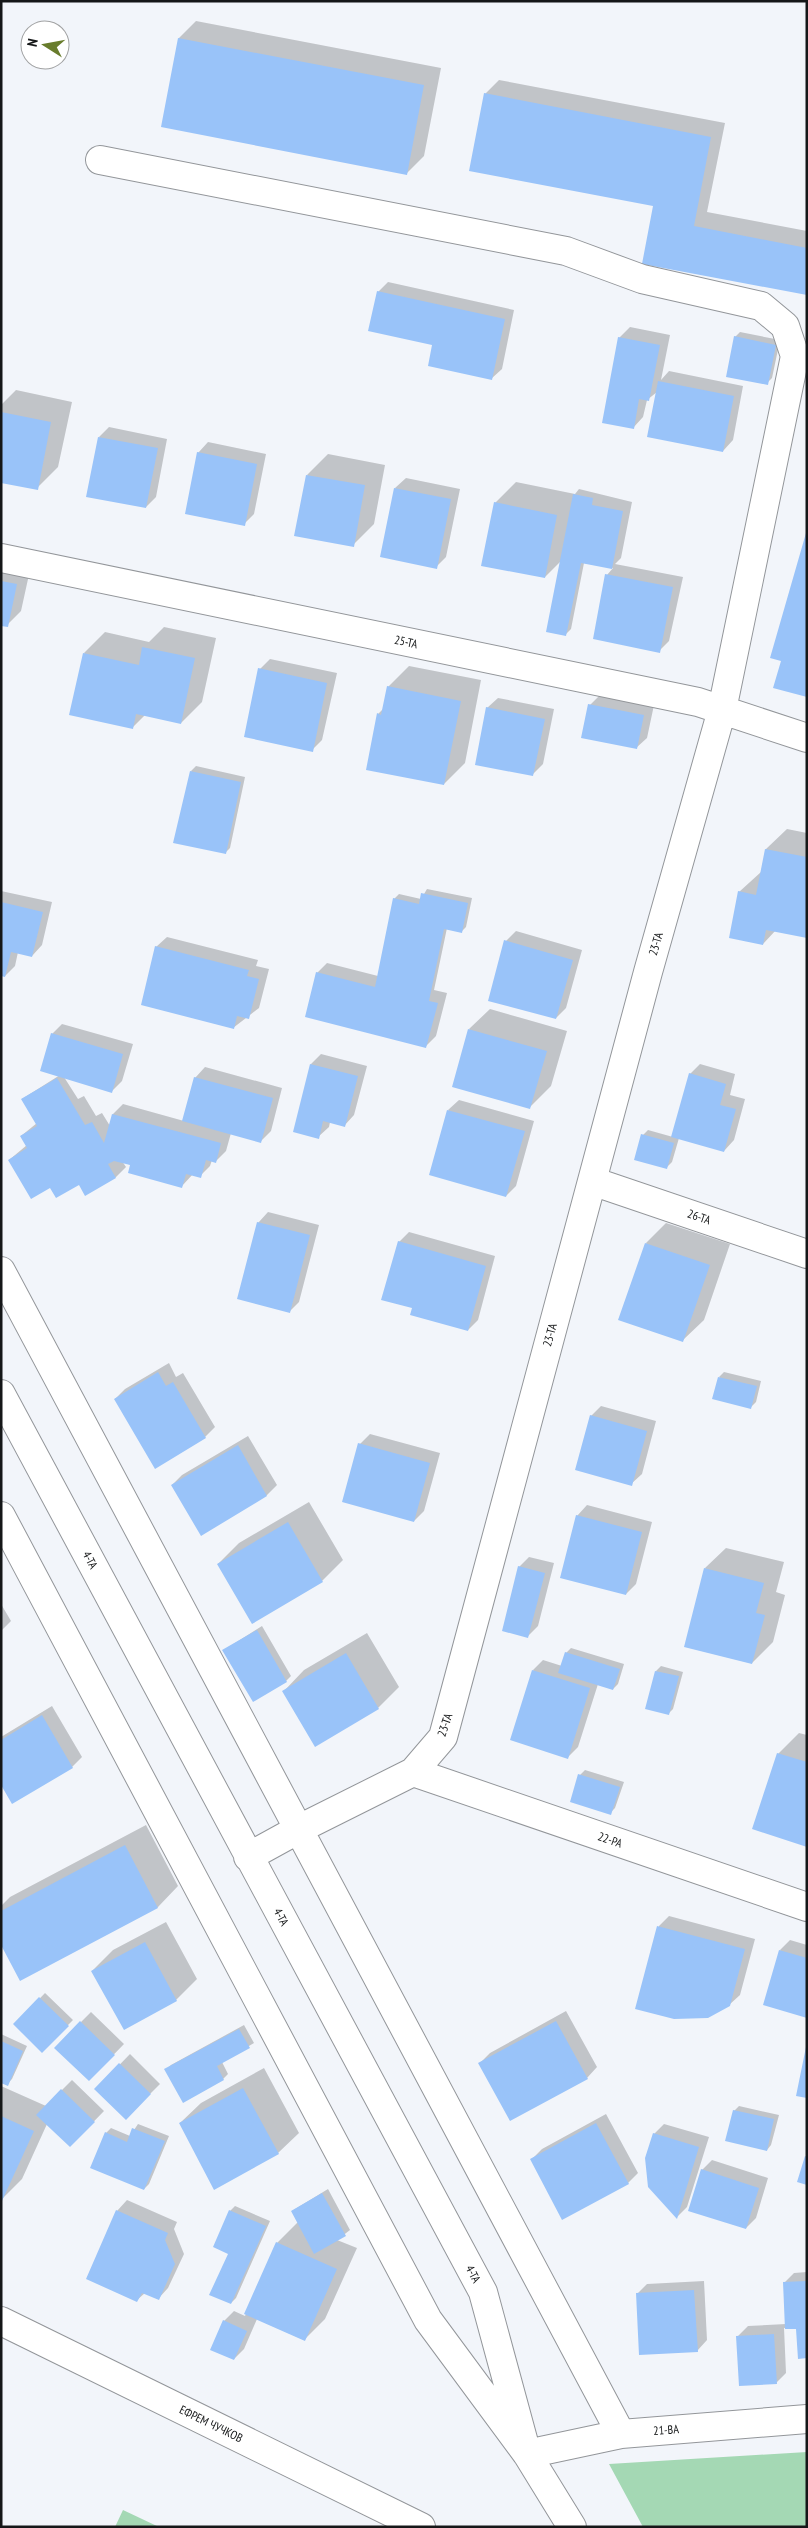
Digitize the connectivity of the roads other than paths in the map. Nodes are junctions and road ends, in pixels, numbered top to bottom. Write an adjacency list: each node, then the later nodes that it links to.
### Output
1 (100, 160): 3 (street, 23-ТА)
2 (1, 558): 3 (street, 25-ТА)
3 (722, 710): 4 (street, 25-ТА); 5 (street, 23-ТА)
4 (807, 738)
5 (592, 1181): 6 (street, 26-ТА); 10 (street, 23-ТА)
6 (807, 1254)
7 (1, 1271): 11 (street)
8 (1, 1394): 12 (street, 4-ТА)
9 (1, 1516): 17 (street, 4-ТА)
10 (413, 1772): 11 (street, 23-ТА); 13 (street, 22-РА)
11 (299, 1829): 12 (street, 23-ТА); 16 (street)
12 (248, 1857): 17 (street, 4-ТА)
13 (807, 1907)
14 (1, 2321): 18 (street, ЕФРЕМ ЧУЧКОВ)
15 (807, 2419): 16 (street, 21-ВА)
16 (621, 2434): 17 (street, 21-ВА)
17 (527, 2454): 19 (street, 4-ТА)
18 (421, 2527)
19 (572, 2527)

